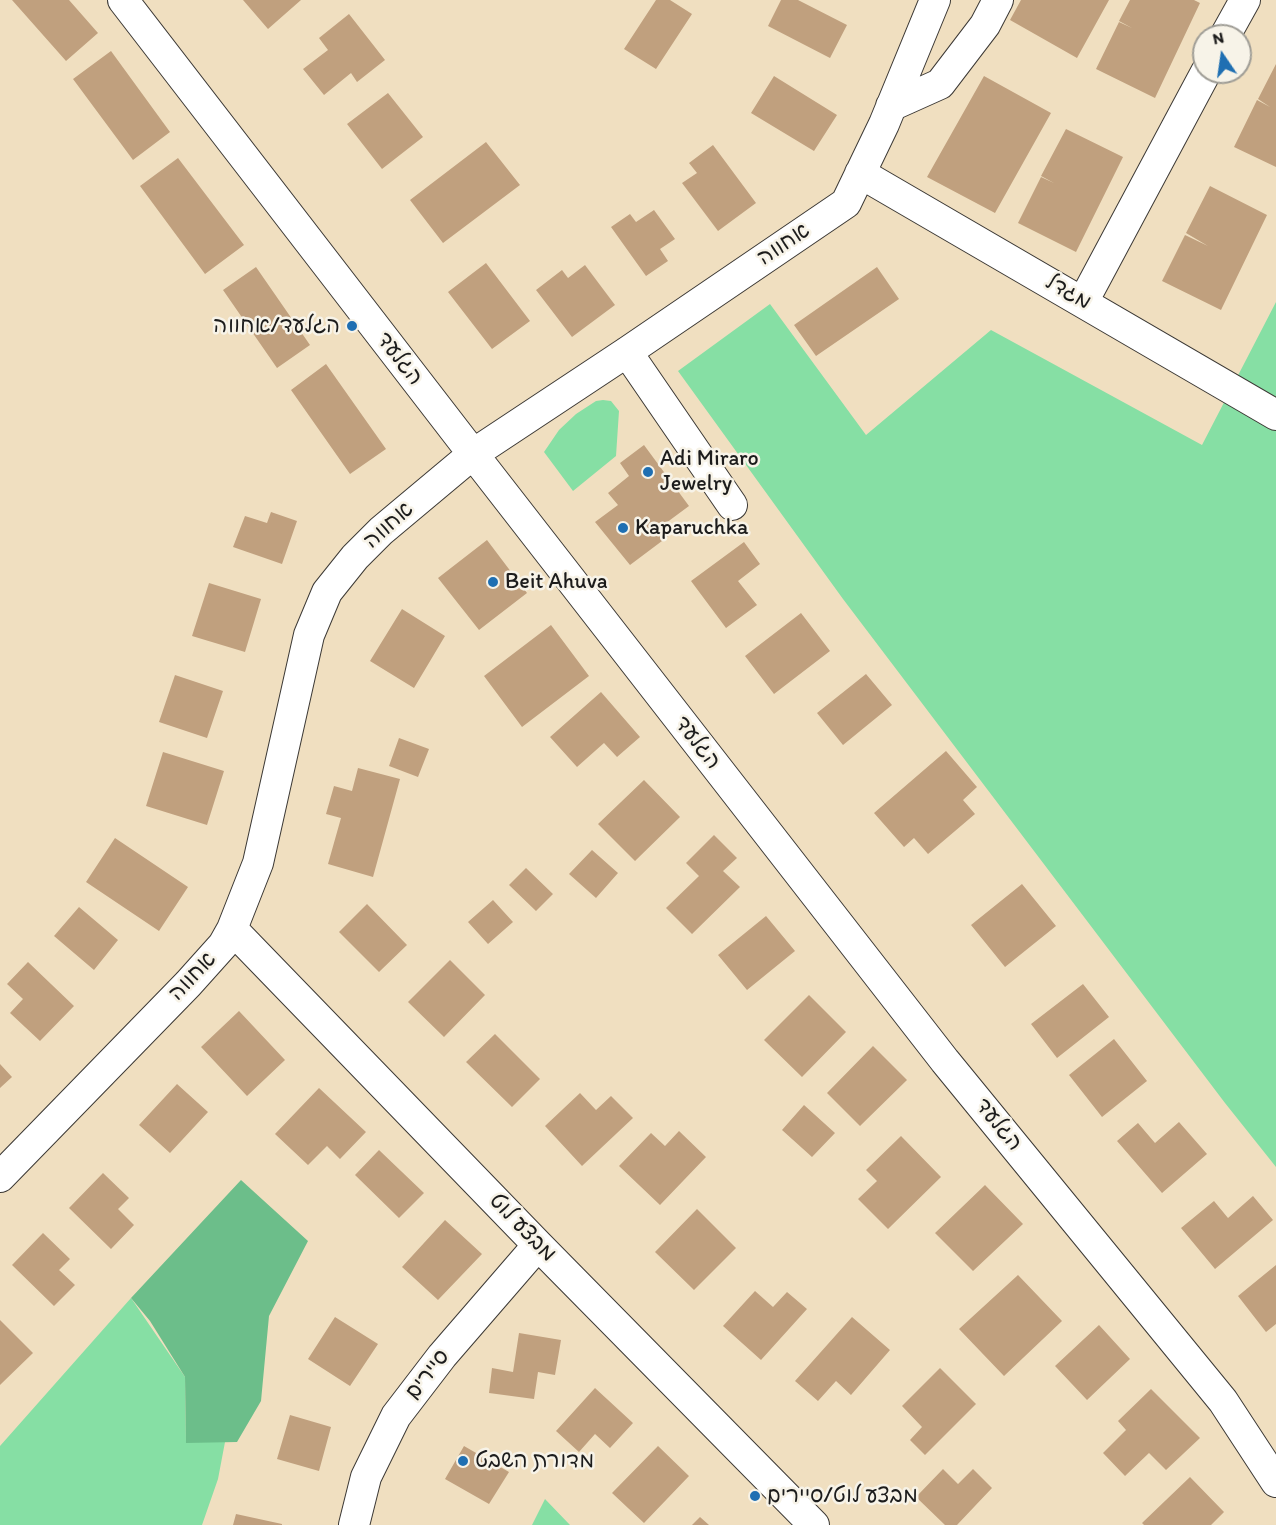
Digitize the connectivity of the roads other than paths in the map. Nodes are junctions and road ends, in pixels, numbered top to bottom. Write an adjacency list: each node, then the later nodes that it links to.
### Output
1 (123, 0): 12 (street, הגלעד)
2 (935, 0): 7 (street, אחווה)
3 (998, 0): 7 (street)
4 (1245, 0): 5 (street)
5 (1232, 24)
6 (1200, 84): 9 (street)
7 (891, 106): 8 (street, אחווה)
8 (860, 172): 9 (street, מגדל); 10 (street, אחווה)
9 (1083, 302): 11 (street, מגדל)
10 (627, 352): 12 (street, אחווה); 13 (street)
11 (1276, 415)
12 (473, 454): 14 (street, אחווה); 17 (street, הגלעד)
13 (732, 505)
14 (232, 928): 15 (street, אחווה); 16 (street, מבצע לוט)
15 (0, 1177)
16 (538, 1245): 18 (street, סיירים); 19 (street, מבצע לוט)
17 (1276, 1482)
18 (354, 1525)
19 (814, 1525)

